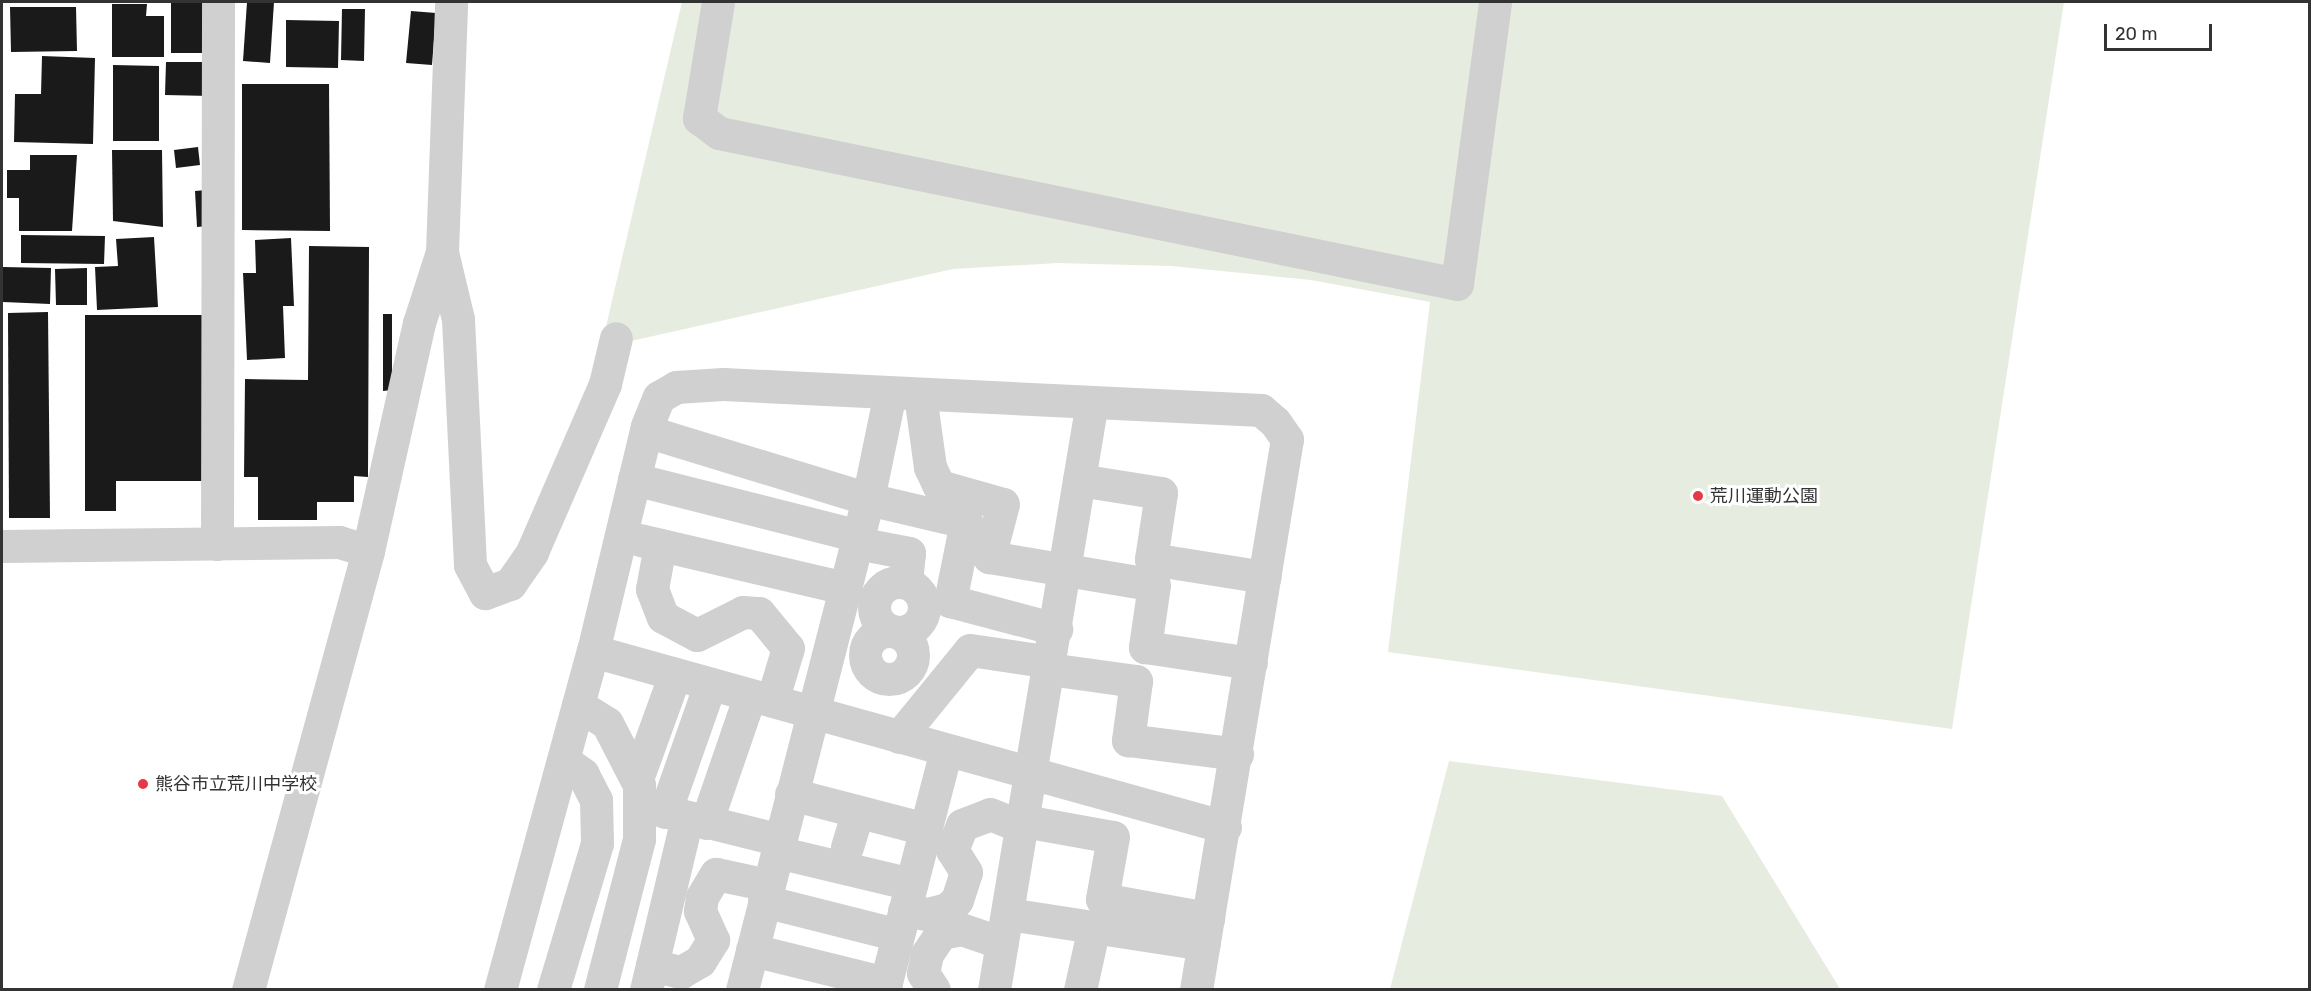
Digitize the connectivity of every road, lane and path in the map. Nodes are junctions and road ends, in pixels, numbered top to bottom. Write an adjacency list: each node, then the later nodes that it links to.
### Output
1 (218, 2): 15 (street)
2 (451, 2): 5 (street)
3 (718, 2): 4 (street)
4 (1495, 2)
5 (442, 252): 6 (street); 18 (street)
6 (616, 338)
7 (905, 394): 8 (street); 9 (street); 12 (street); 19 (street)
8 (1092, 402): 11 (street); 20 (street)
9 (646, 431): 10 (street); 12 (street)
10 (634, 479): 13 (street); 14 (street)
11 (1079, 480): 19 (street); 20 (street)
12 (868, 499): 14 (street); 23 (street)
13 (620, 536): 16 (street); 24 (street)
14 (858, 539): 21 (street); 22 (street)
15 (217, 544): 17 (street); 18 (street)
16 (660, 545): 22 (street); 30 (street)
17 (2, 546)
18 (368, 551): 56 (street)
19 (1064, 572): 23 (street); 25 (street)
20 (1265, 577): 25 (street)
21 (906, 582)
22 (845, 588): 32 (street)
23 (1056, 629): 26 (street)
24 (593, 651): 27 (street); 31 (street)
25 (1251, 663): 36 (street)
26 (1050, 666): 34 (street); 36 (street); 38 (street)
27 (675, 674): 29 (street); 40 (street)
28 (882, 678): 33 (street)
29 (710, 684): 30 (street); 40 (street)
30 (761, 698): 32 (street); 40 (street)
31 (578, 705): 37 (street); 40 (street)
32 (812, 713): 33 (street); 39 (street)
33 (867, 728): 34 (street)
34 (899, 737): 35 (street)
35 (946, 750): 38 (street); 44 (street)
36 (1236, 754): 43 (street)
37 (563, 760): 57 (street); 58 (street)
38 (1032, 774): 42 (street); 43 (street)
39 (791, 794): 41 (street); 45 (street)
40 (667, 807): 45 (street); 53 (street); 59 (street)
41 (858, 812): 44 (street); 48 (street)
42 (1023, 824): 47 (street); 50 (street); 51 (street)
43 (1225, 827): 51 (street)
44 (925, 829): 47 (street)
45 (778, 846): 46 (street); 48 (street)
46 (766, 893): 48 (street); 52 (street); 53 (street)
47 (904, 910): 48 (street); 48 (street); 54 (street)
48 (832, 920): 52 (street); 54 (street)
49 (1094, 927): 50 (street); 51 (street); 62 (street)
50 (1005, 928): 55 (street); 61 (street)
51 (1206, 931): 63 (street)
52 (752, 950): 60 (street)
53 (649, 977)
54 (885, 986)
55 (999, 989)
56 (248, 990)
57 (500, 990)
58 (554, 990)
59 (600, 990)
60 (742, 990)
61 (934, 990)
62 (1080, 990)
63 (1196, 990)

